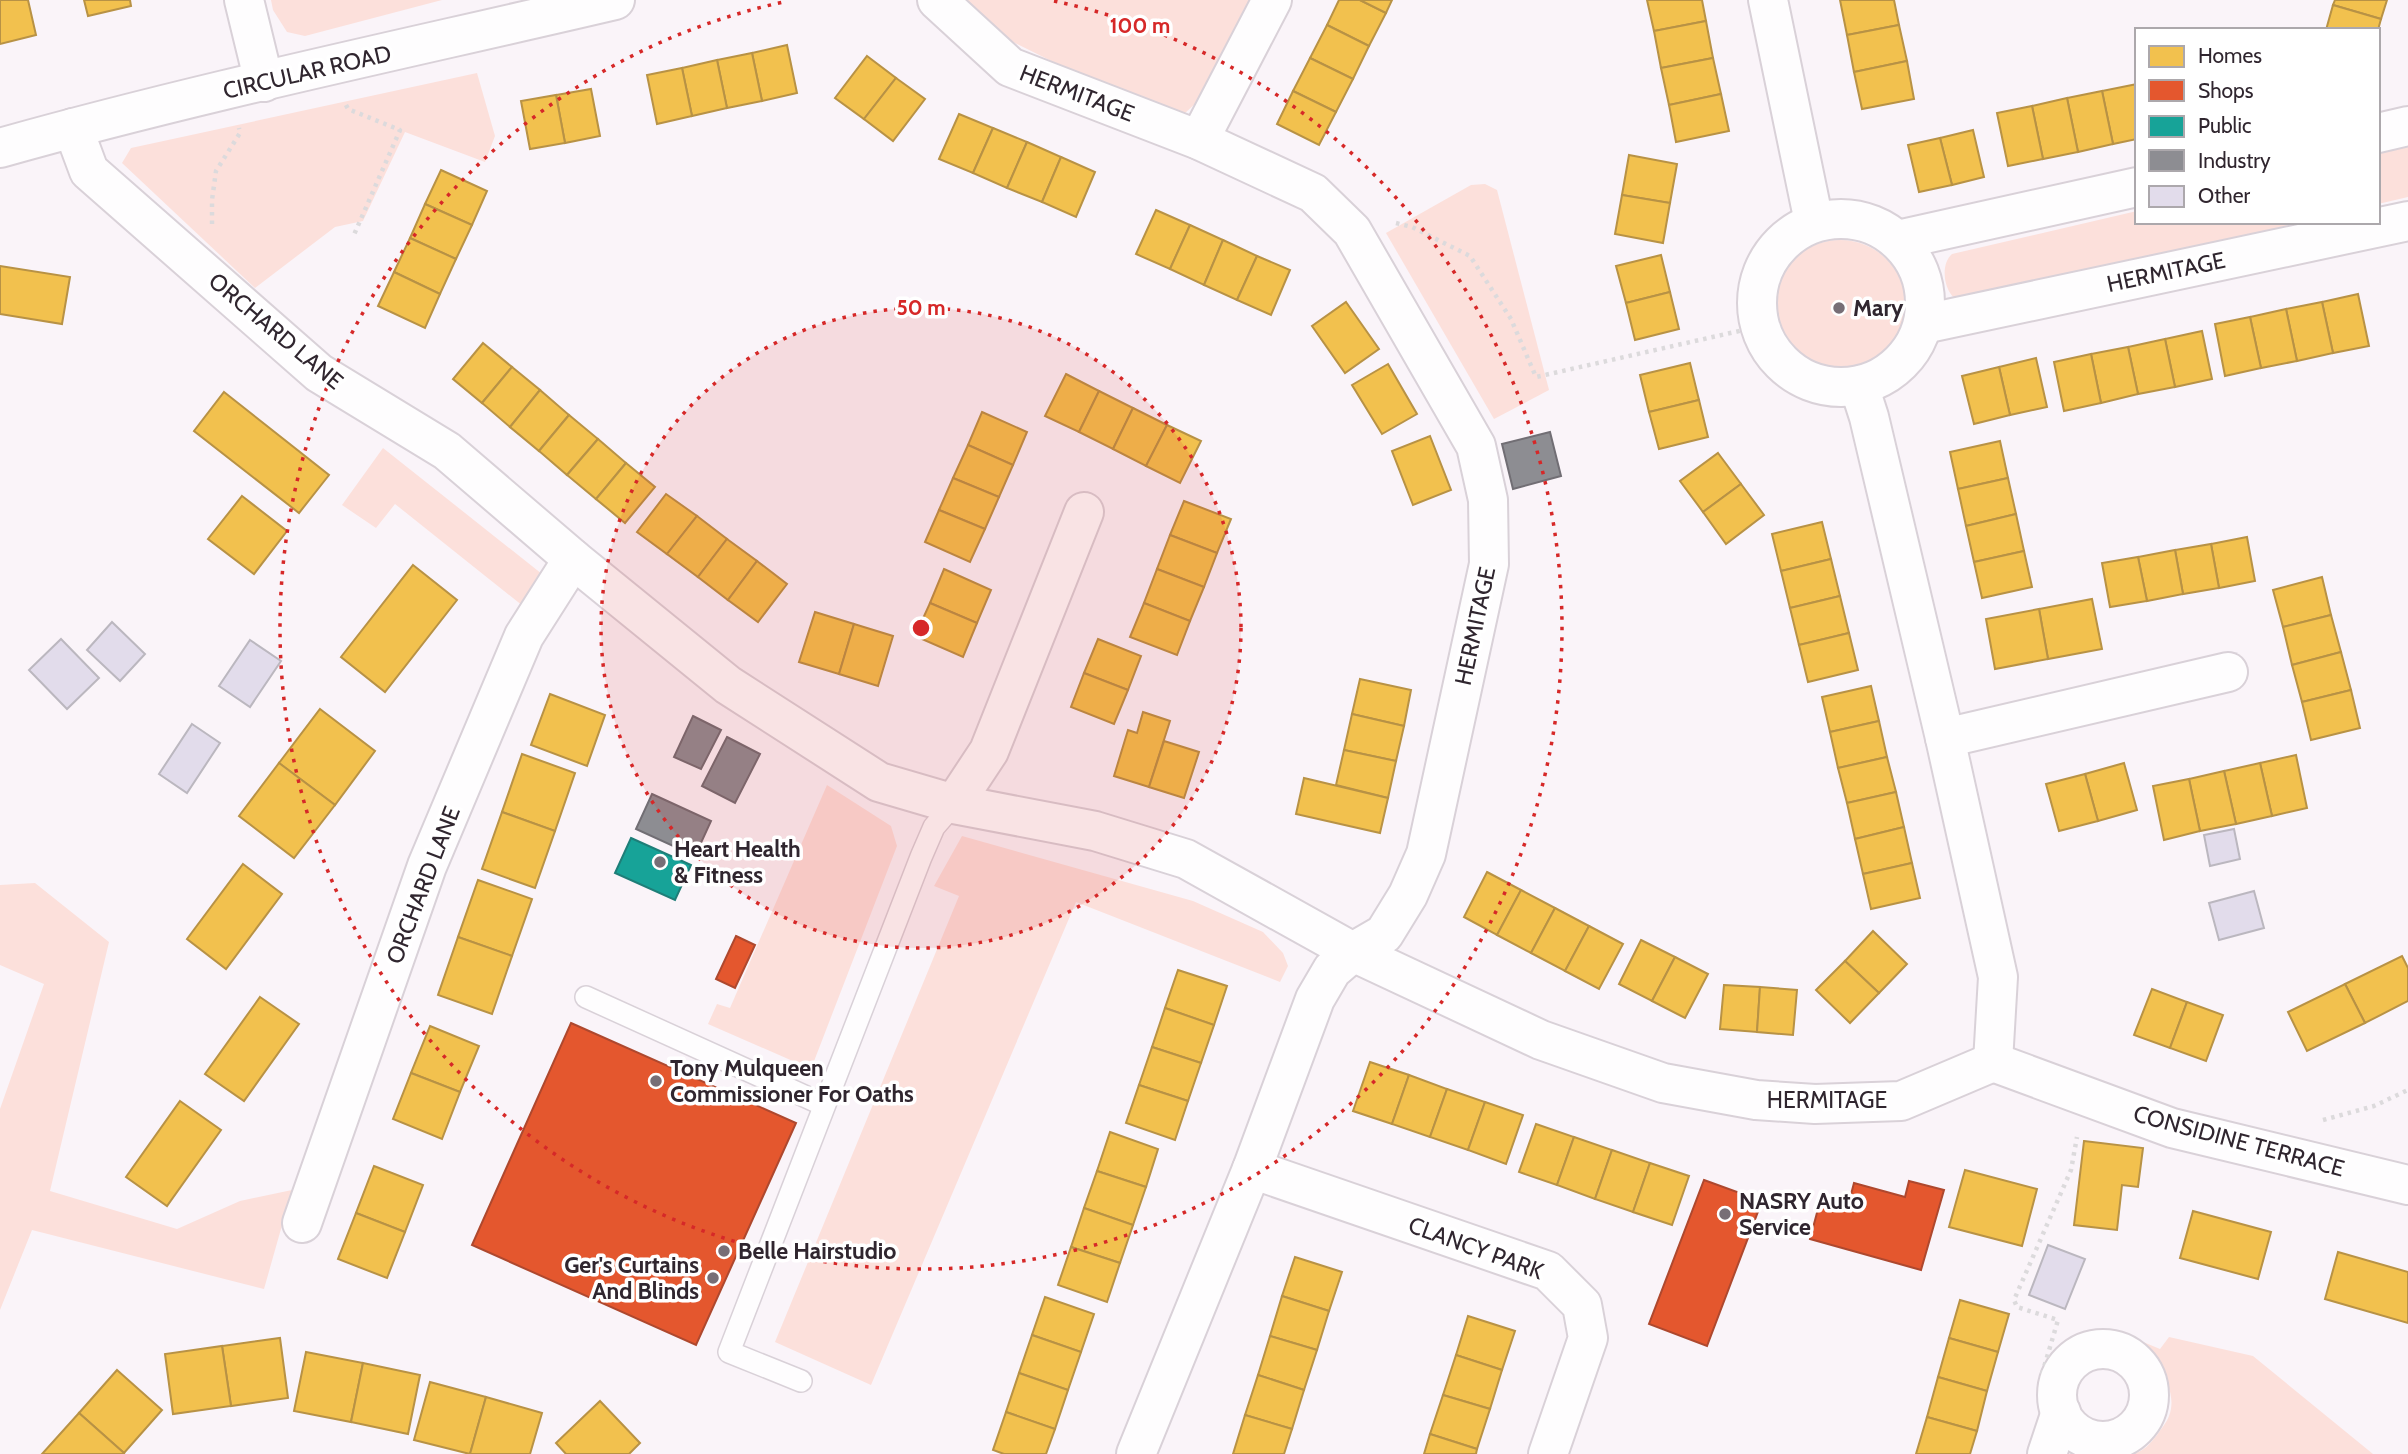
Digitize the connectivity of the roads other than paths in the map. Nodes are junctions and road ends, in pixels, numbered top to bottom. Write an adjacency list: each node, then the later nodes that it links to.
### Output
1 (244, 0): 6 (street)
2 (615, 0): 6 (street, CIRCULAR ROAD)
3 (937, 0): 10 (street, HERMITAGE)
4 (1272, 0): 10 (street)
5 (1768, 0): 14 (street)
6 (264, 82): 8 (street, CIRCULAR ROAD)
7 (2408, 126): 9 (street)
8 (73, 128): 11 (street, CIRCULAR ROAD); 19 (street, ORCHARD LANE)
9 (2380, 133)
10 (1199, 139): 23 (street, HERMITAGE)
11 (0, 148)
12 (2135, 187): 15 (street)
13 (2408, 220): 16 (street, HERMITAGE)
14 (1814, 222): 15 (street); 17 (street)
15 (1902, 239): 16 (street)
16 (1924, 324): 17 (street)
17 (1859, 386): 21 (street)
18 (1084, 512): 22 (street)
19 (573, 559): 22 (street, ORCHARD LANE); 29 (street, ORCHARD LANE)
20 (2228, 672): 21 (street)
21 (1945, 738): 25 (street)
22 (954, 804): 23 (street, HERMITAGE); 26 (lane)
23 (1353, 952): 25 (street, HERMITAGE); 27 (street)
24 (586, 997): 26 (lane)
25 (1993, 1062): 28 (street, CONSIDINE TERRACE)
26 (824, 1105): 30 (lane)
27 (1252, 1168): 33 (street); 34 (street, CLANCY PARK)
28 (2408, 1185)
29 (302, 1223)
30 (801, 1381)
31 (2050, 1399): 32 (street); 32 (street); 35 (street)
32 (2074, 1446)
33 (1136, 1454)
34 (1548, 1454)
35 (2047, 1454)

